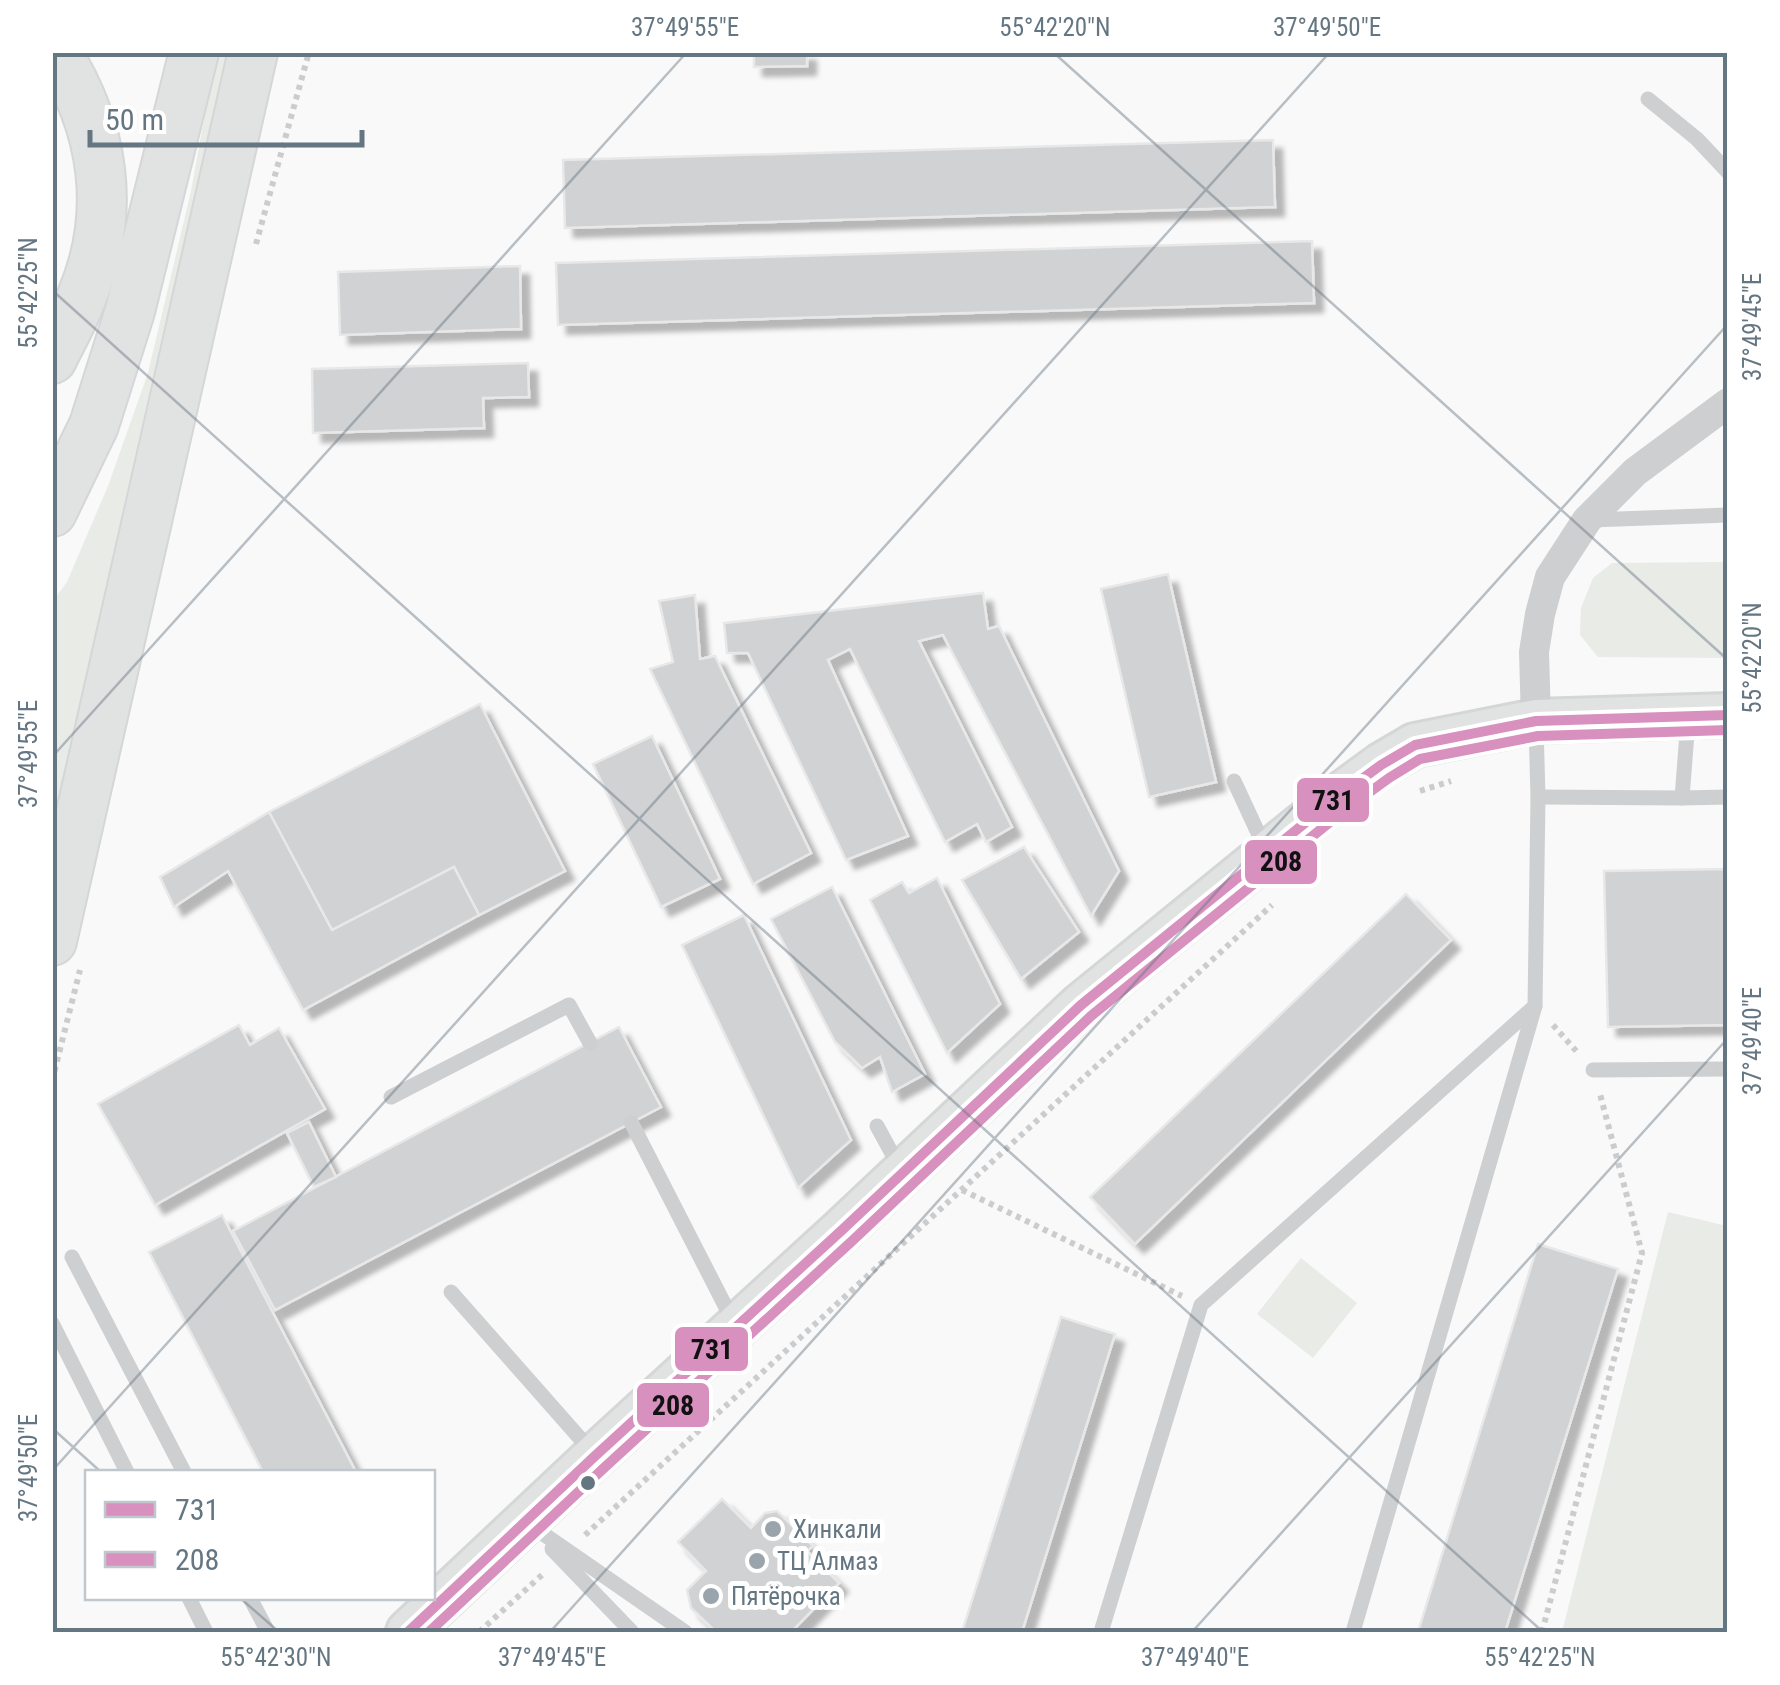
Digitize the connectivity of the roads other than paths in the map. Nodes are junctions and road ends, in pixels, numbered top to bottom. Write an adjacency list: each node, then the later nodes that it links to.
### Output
1 (56, 52): 6 (main road)
2 (194, 52): 8 (main road)
3 (253, 52): 18 (main road)
4 (1648, 100): 5 (lane)
5 (1728, 172)
6 (52, 359)
7 (1728, 402): 10 (street)
8 (52, 512)
9 (1728, 515): 10 (lane)
10 (1587, 520): 12 (street)
11 (1708, 716): 12 (street); 16 (lane)
12 (1536, 721): 15 (lane); 17 (street)
13 (1234, 781): 17 (lane)
14 (1728, 796): 16 (lane)
15 (1538, 797): 16 (lane); 19 (lane)
16 (1682, 798)
17 (1268, 853): 26 (street)
18 (52, 941)
19 (1535, 1006): 43 (lane); 44 (lane)
20 (590, 1043): 23 (lane)
21 (1728, 1069): 22 (lane)
22 (1593, 1070)
23 (391, 1097)
24 (631, 1122): 30 (lane)
25 (877, 1126): 26 (lane)
26 (902, 1173): 30 (street)
27 (72, 1256): 33 (lane)
28 (451, 1292): 31 (lane)
29 (52, 1323): 32 (lane)
30 (736, 1327): 31 (street)
31 (595, 1456): 34 (street)
32 (126, 1470)
33 (183, 1470)
34 (526, 1522): 35 (lane); 40 (street)
35 (564, 1555): 41 (lane); 42 (lane)
36 (190, 1600): 38 (lane)
37 (251, 1600): 39 (lane)
38 (206, 1632)
39 (268, 1632)
40 (408, 1632)
41 (632, 1632)
42 (685, 1632)
43 (1101, 1632)
44 (1353, 1632)

